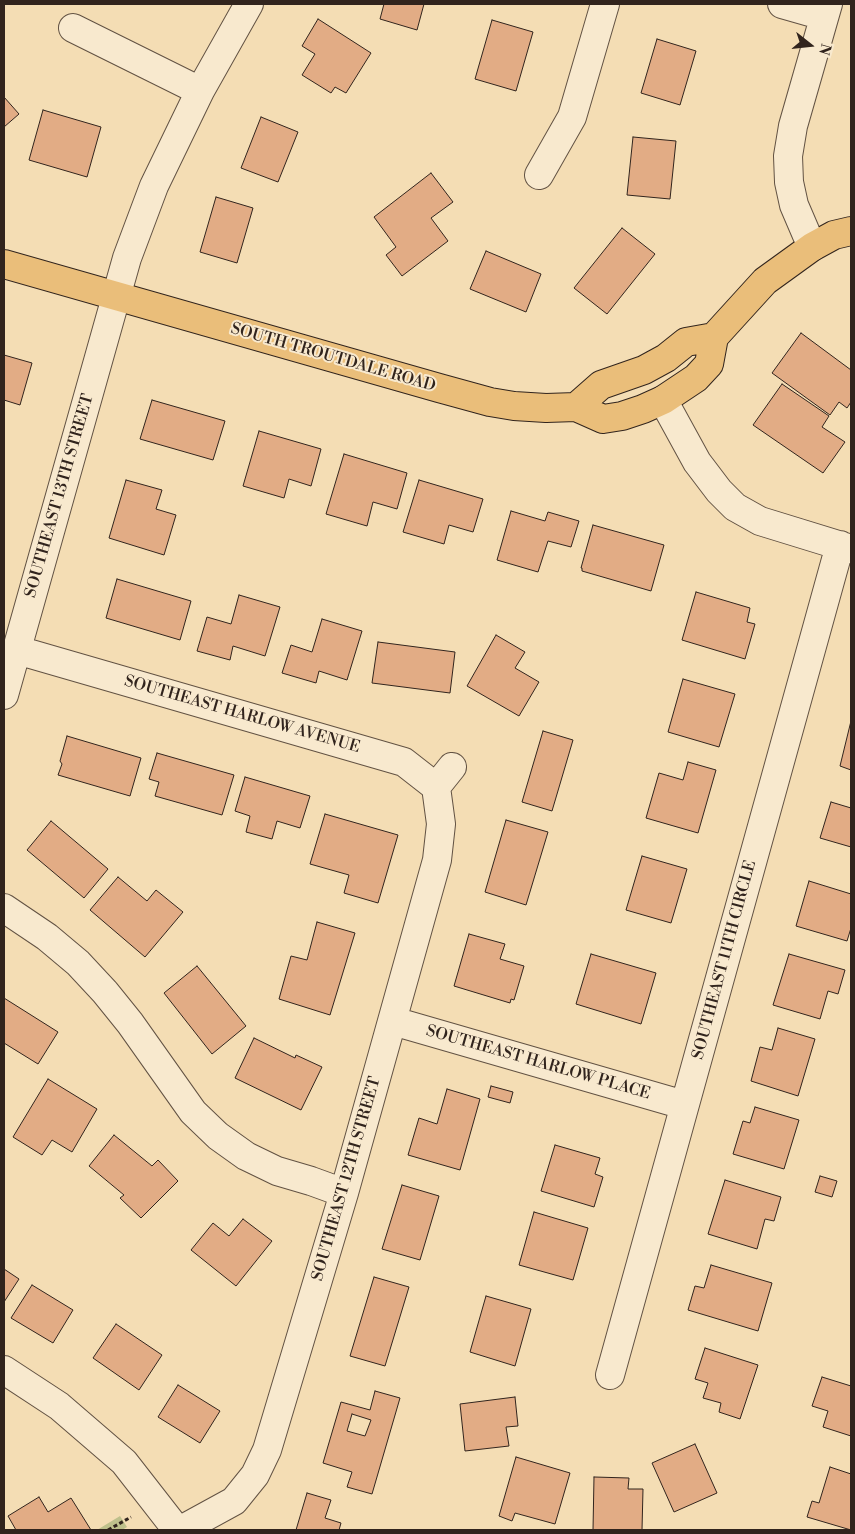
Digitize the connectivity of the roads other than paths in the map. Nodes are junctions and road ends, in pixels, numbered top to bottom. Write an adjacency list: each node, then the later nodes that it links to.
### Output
1 (249, 4): 6 (street, SOUTHEAST 13TH STREET)
2 (604, 4): 7 (street)
3 (782, 4): 4 (street)
4 (826, 10): 9 (street)
5 (72, 28): 6 (street)
6 (200, 90): 11 (street, SOUTHEAST 13TH STREET)
7 (539, 175)
8 (851, 232): 9 (main road)
9 (812, 247): 12 (main road)
10 (4, 264): 11 (main road, SOUTH TROUTDALE ROAD)
11 (116, 296): 14 (main road, SOUTH TROUTDALE ROAD); 16 (street, SOUTHEAST 13TH STREET)
12 (714, 337): 13 (main road, SOUTH TROUTDALE ROAD); 14 (main road)
13 (663, 400): 14 (main road, SOUTH TROUTDALE ROAD); 15 (street)
14 (576, 407)
15 (845, 547): 21 (street, SOUTHEAST 11TH CIRCLE)
16 (17, 650): 17 (street, SOUTHEAST 13TH STREET); 18 (street, SOUTHEAST HARLOW AVENUE)
17 (4, 695)
18 (444, 777): 20 (street, SOUTHEAST 12TH STREET)
19 (4, 908): 22 (street)
20 (392, 1021): 21 (street, SOUTHEAST HARLOW PLACE); 22 (street, SOUTHEAST 12TH STREET)
21 (684, 1105): 24 (street, SOUTHEAST 11TH CIRCLE)
22 (344, 1193): 26 (street, SOUTHEAST 12TH STREET)
23 (4, 1370): 25 (street)
24 (610, 1375)
25 (176, 1530)
26 (181, 1530)

